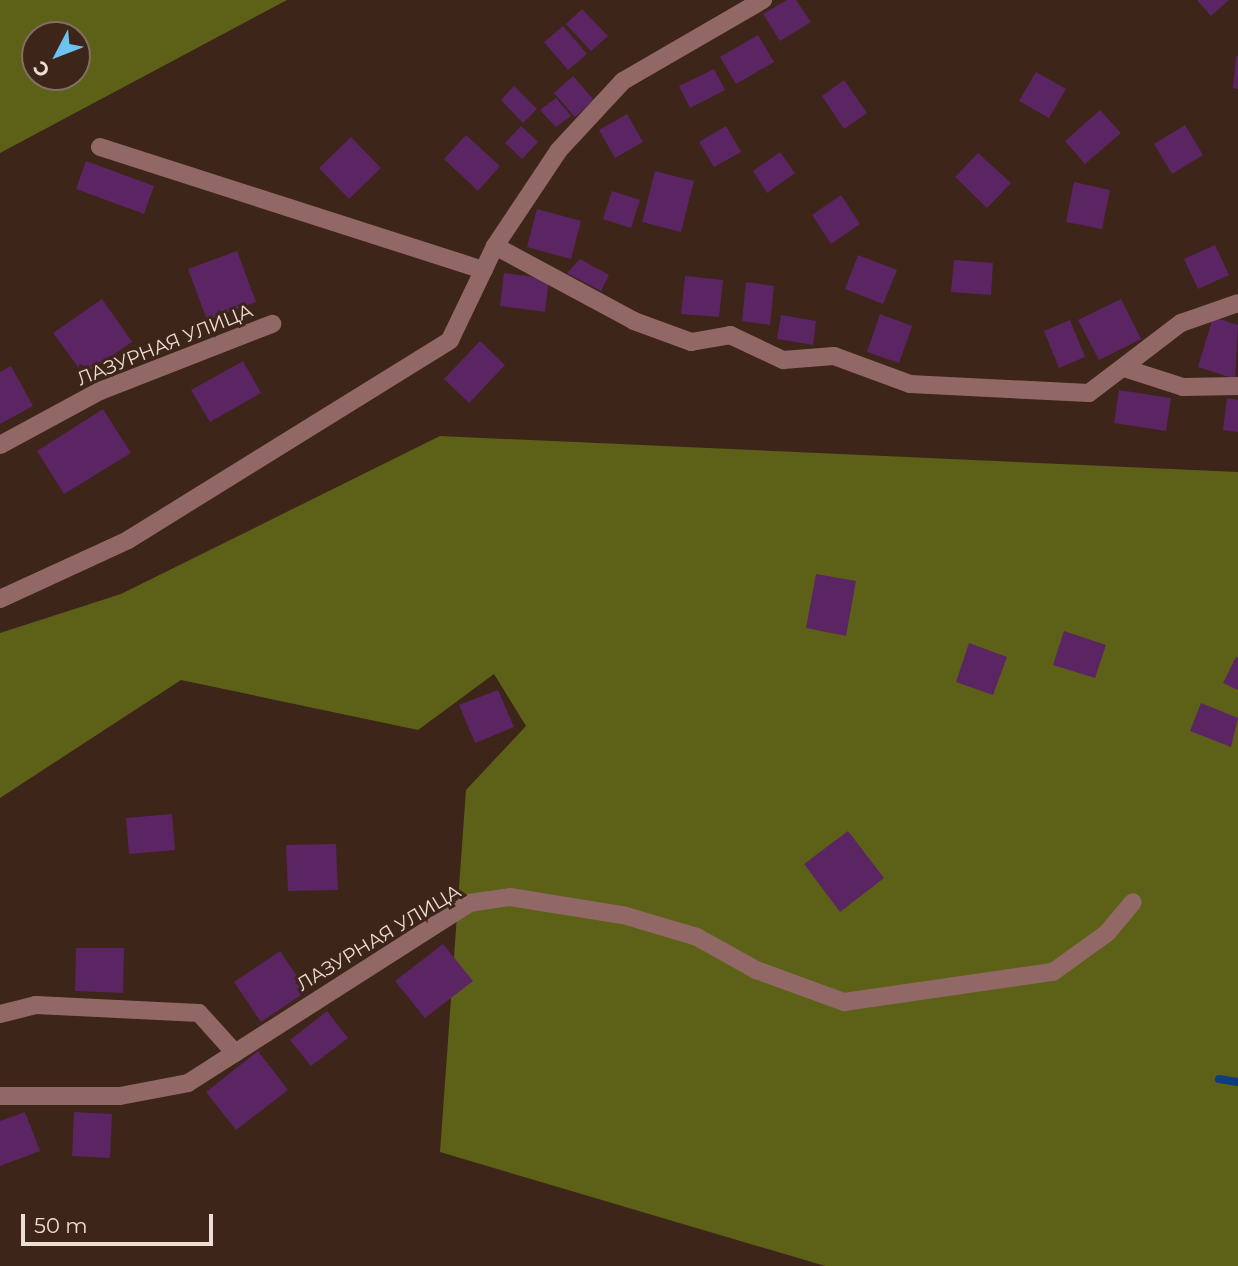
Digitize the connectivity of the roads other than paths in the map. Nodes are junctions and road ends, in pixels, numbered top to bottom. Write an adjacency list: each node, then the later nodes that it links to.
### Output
1 (763, 0): 3 (street)
2 (100, 147): 4 (street)
3 (495, 246): 4 (street); 7 (street)
4 (484, 270): 10 (street)
5 (1238, 303): 7 (street)
6 (272, 324): 9 (street, ЛАЗУРНАЯ УЛИЦА)
7 (1124, 368): 8 (street)
8 (1238, 386)
9 (0, 445)
10 (0, 599)
11 (1133, 902): 13 (street, ЛАЗУРНАЯ УЛИЦА)
12 (0, 1014): 13 (street)
13 (235, 1053): 14 (street, ЛАЗУРНАЯ УЛИЦА)
14 (0, 1096)

